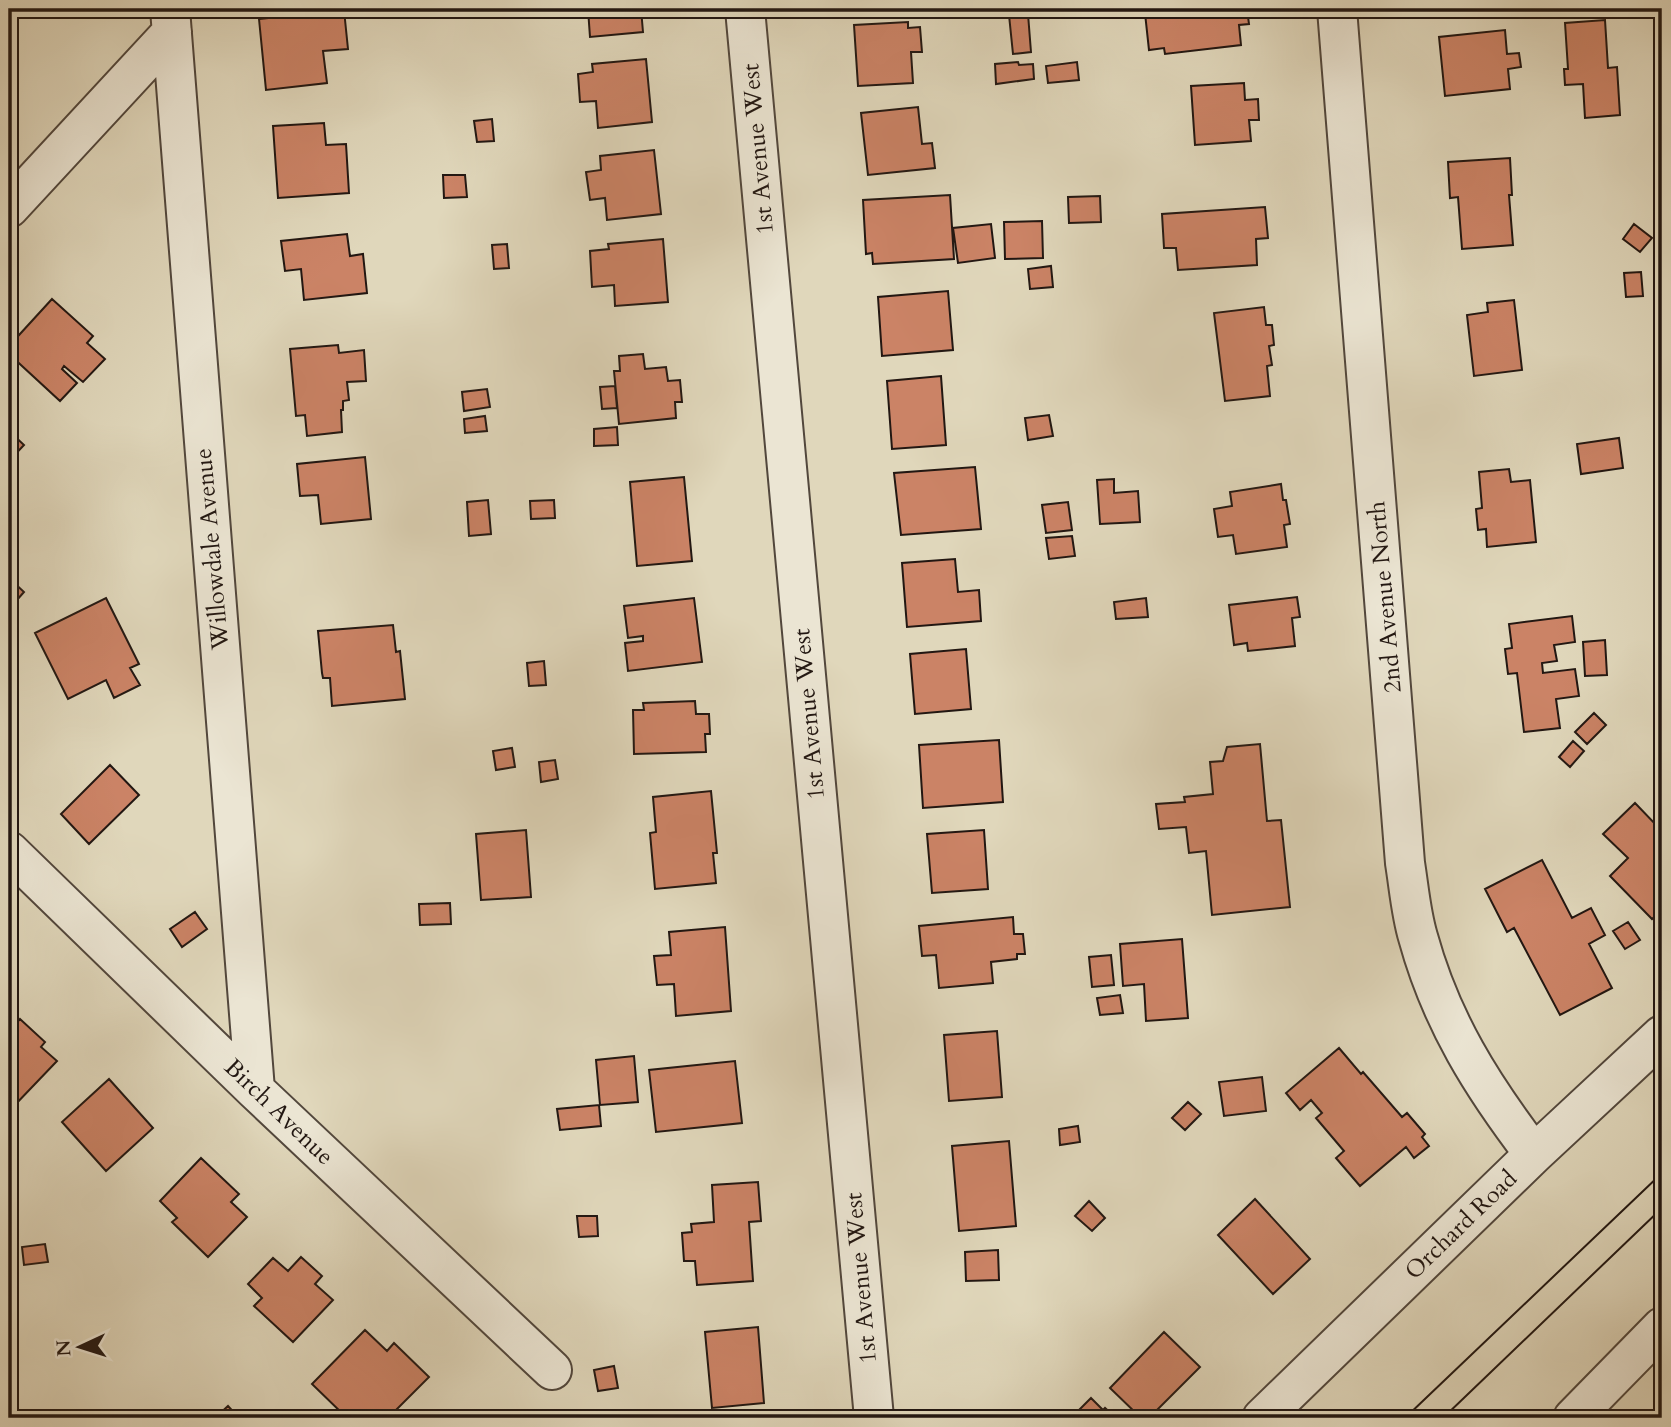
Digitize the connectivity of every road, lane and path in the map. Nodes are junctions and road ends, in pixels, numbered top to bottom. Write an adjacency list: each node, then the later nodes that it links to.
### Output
1 (745, 9): 11 (street, 1st Avenue West)
2 (1337, 9): 8 (street, 2nd Avenue North)
3 (171, 20): 4 (street); 7 (street, Willowdale Avenue)
4 (9, 208)
5 (9, 851): 7 (street, Birch Avenue)
6 (1662, 1035): 8 (street, Orchard Road)
7 (255, 1090): 10 (street, Birch Avenue)
8 (1534, 1154): 12 (street, Orchard Road)
9 (1662, 1327): 13 (street)
10 (552, 1370)
11 (874, 1418)
12 (1262, 1418)
13 (1573, 1418)

